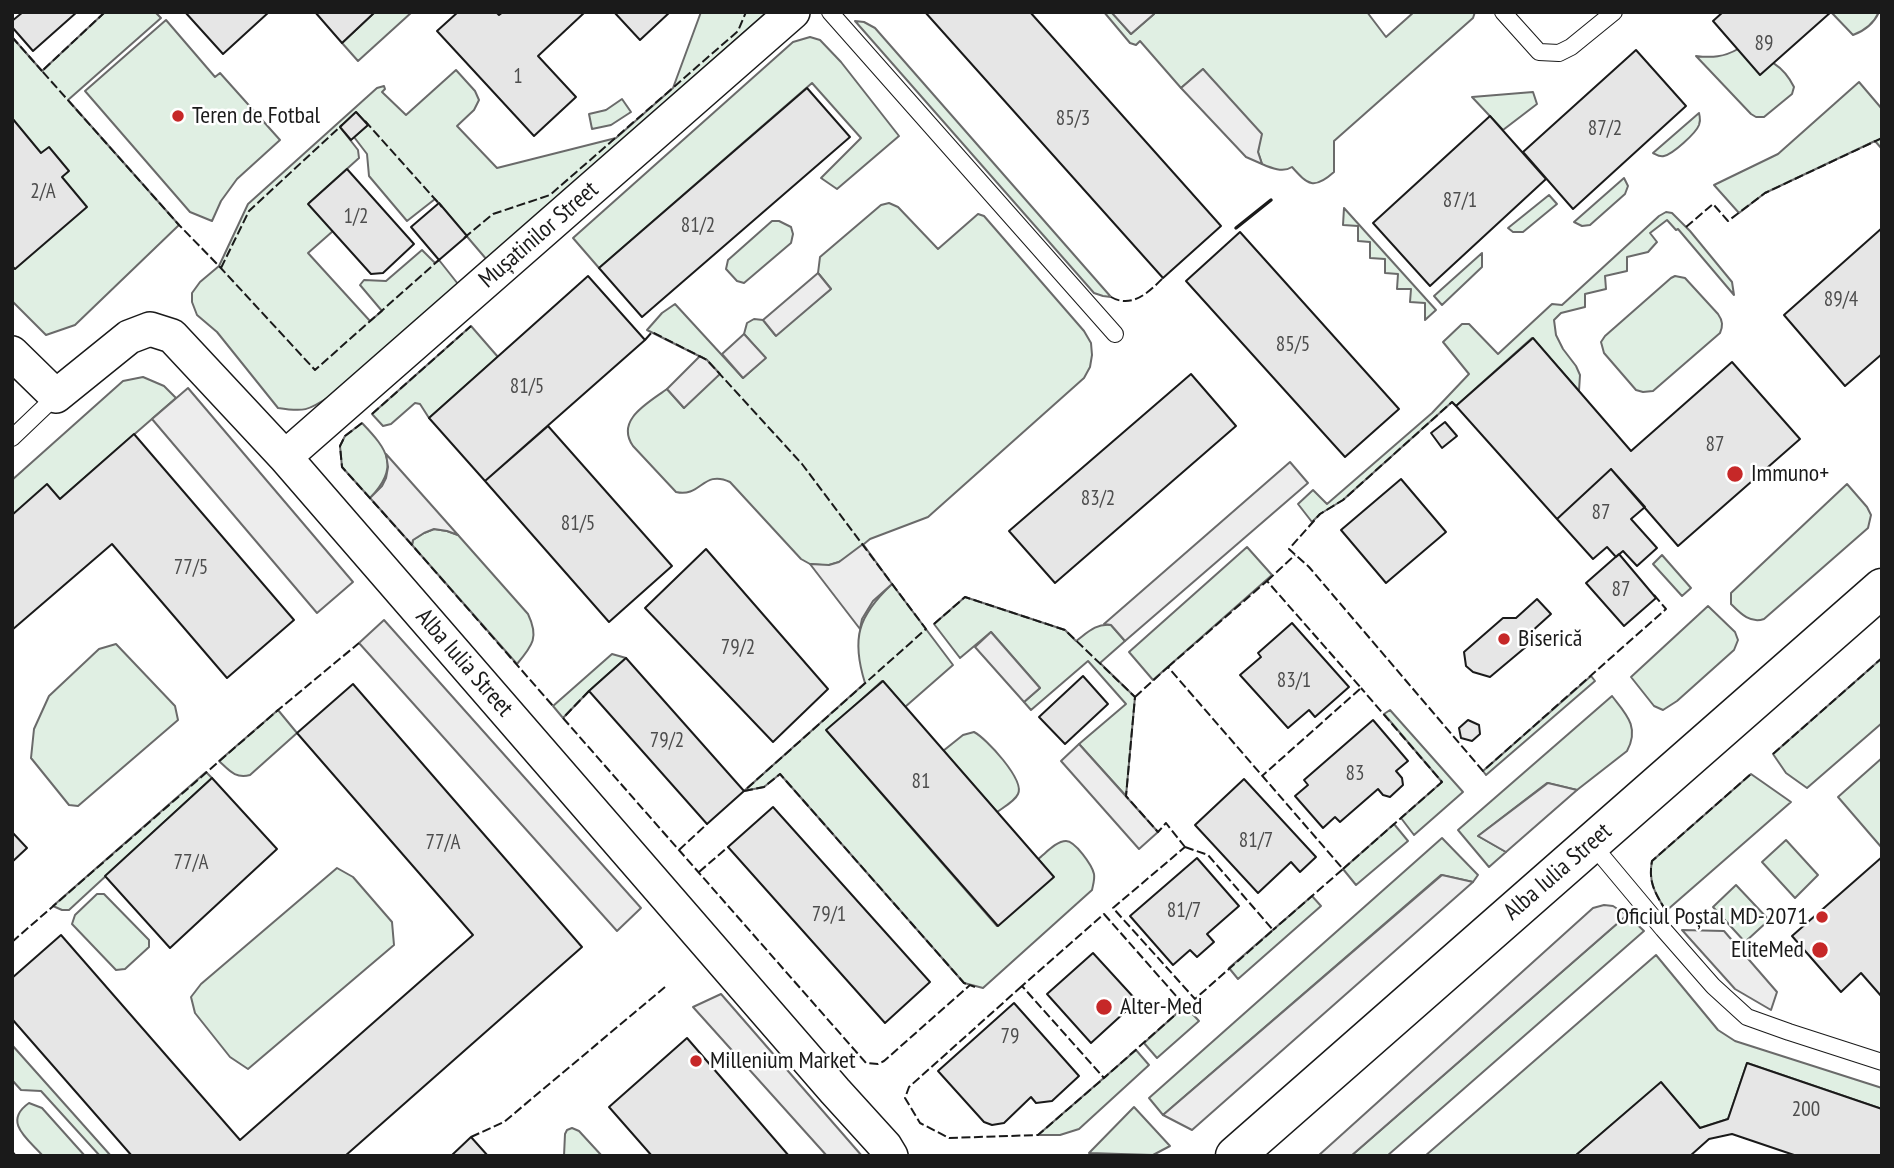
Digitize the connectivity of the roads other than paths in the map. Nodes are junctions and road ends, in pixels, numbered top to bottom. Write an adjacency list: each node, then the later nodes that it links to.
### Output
1 (793, 12): 9 (street, Mușatinilor Street)
2 (830, 12): 5 (lane)
3 (1503, 12): 4 (lane)
4 (1614, 12)
5 (1115, 334)
6 (12, 353): 7 (street)
7 (56, 396): 8 (lane); 9 (street, Alba Iulia Street)
8 (12, 438)
9 (285, 457): 13 (street, Alba Iulia Street)
10 (1882, 588): 11 (main road, Alba Iulia Street)
11 (1591, 843): 12 (lane); 14 (main road, Alba Iulia Street)
12 (1882, 1062)
13 (896, 1152)
14 (1235, 1156)

